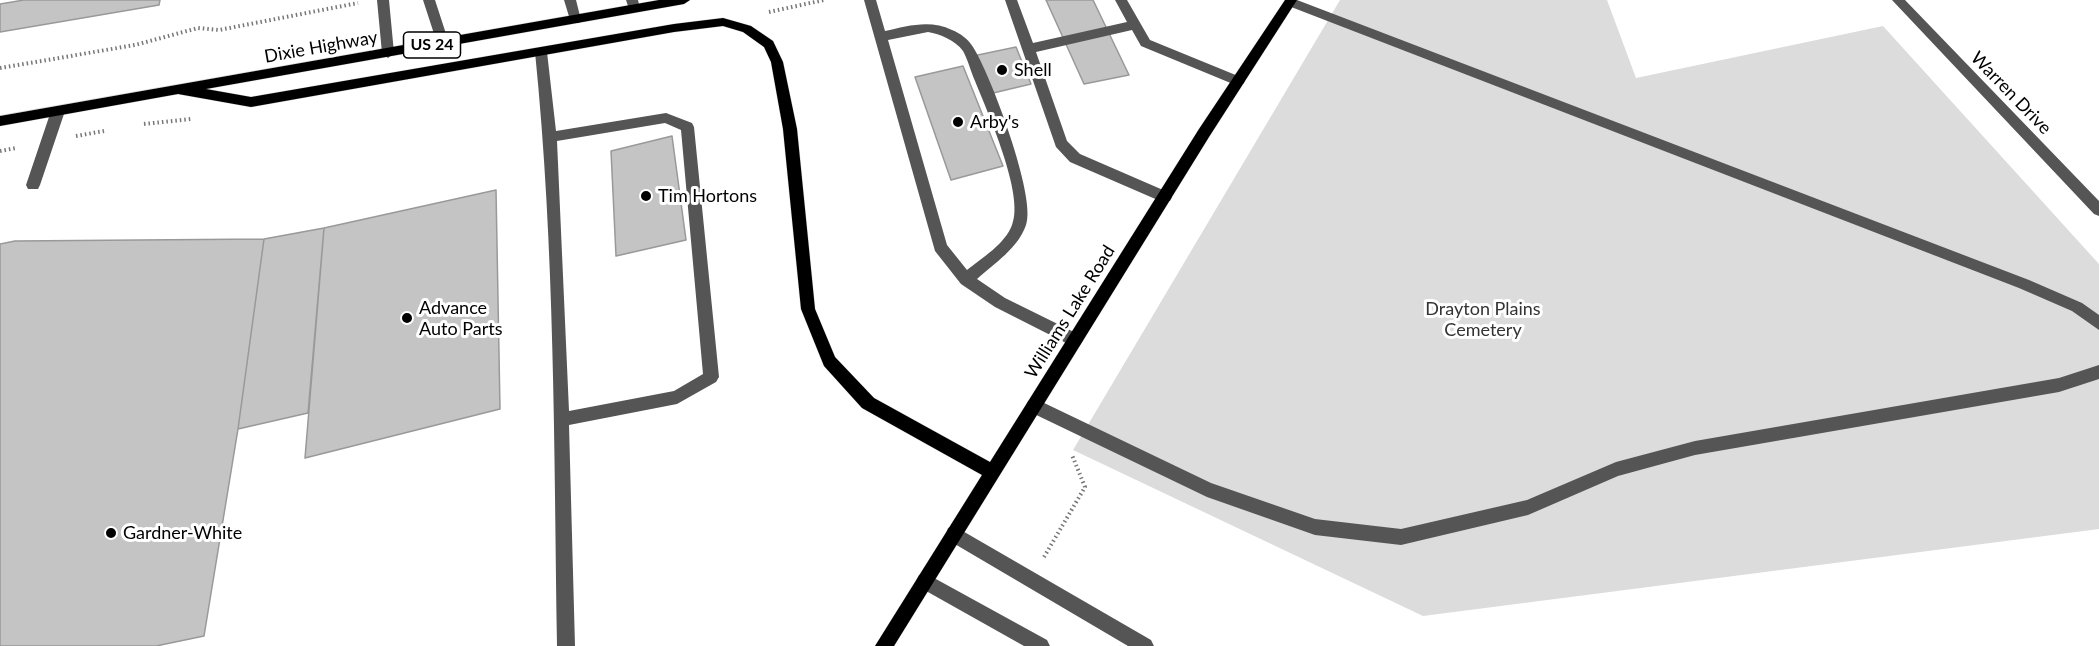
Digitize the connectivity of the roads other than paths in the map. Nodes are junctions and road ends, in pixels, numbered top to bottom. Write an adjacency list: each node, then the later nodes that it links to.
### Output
1 (383, 0): 17 (street)
2 (429, 0): 14 (street)
3 (570, 0): 11 (street)
4 (684, 0): 10 (main road, Dixie Highway / US 24)
5 (870, 0): 13 (street)
6 (1011, 0): 15 (street)
7 (1121, 0): 12 (street)
8 (1898, 0): 25 (street, Warren Drive)
9 (1290, 1): 18 (main road, Williams Lake Road); 27 (street)
10 (633, 4): 11 (main road, Dixie Highway / US 24)
11 (574, 20): 14 (main road, Dixie Highway / US 24)
12 (1135, 25): 15 (street); 18 (street)
13 (880, 37): 26 (street); 26 (street)
14 (443, 43): 17 (main road, Dixie Highway / US 24)
15 (1028, 49): 24 (street)
16 (541, 52): 19 (main road); 22 (street); 32 (main road)
17 (388, 53): 19 (main road, Dixie Highway / US 24)
18 (1238, 81): 24 (main road, Williams Lake Road)
19 (180, 90): 20 (main road, Dixie Highway / US 24)
20 (58, 111): 21 (main road, Dixie Highway / US 24); 23 (street)
21 (0, 121)
22 (550, 137): 31 (street); 31 (street)
23 (33, 185)
24 (1165, 197): 28 (main road, Williams Lake Road)
25 (2099, 210)
26 (966, 280): 28 (street)
27 (2099, 324)
28 (1075, 340): 30 (main road, Williams Lake Road)
29 (2099, 372): 30 (street)
30 (1034, 406): 32 (main road, Williams Lake Road)
31 (561, 420): 35 (street)
32 (992, 472): 33 (main road, Williams Lake Road)
33 (954, 534): 34 (main road, Williams Lake Road); 38 (street)
34 (925, 581): 36 (main road, Williams Lake Road); 37 (street)
35 (566, 646)
36 (884, 646)
37 (1041, 646)
38 (1145, 646)

